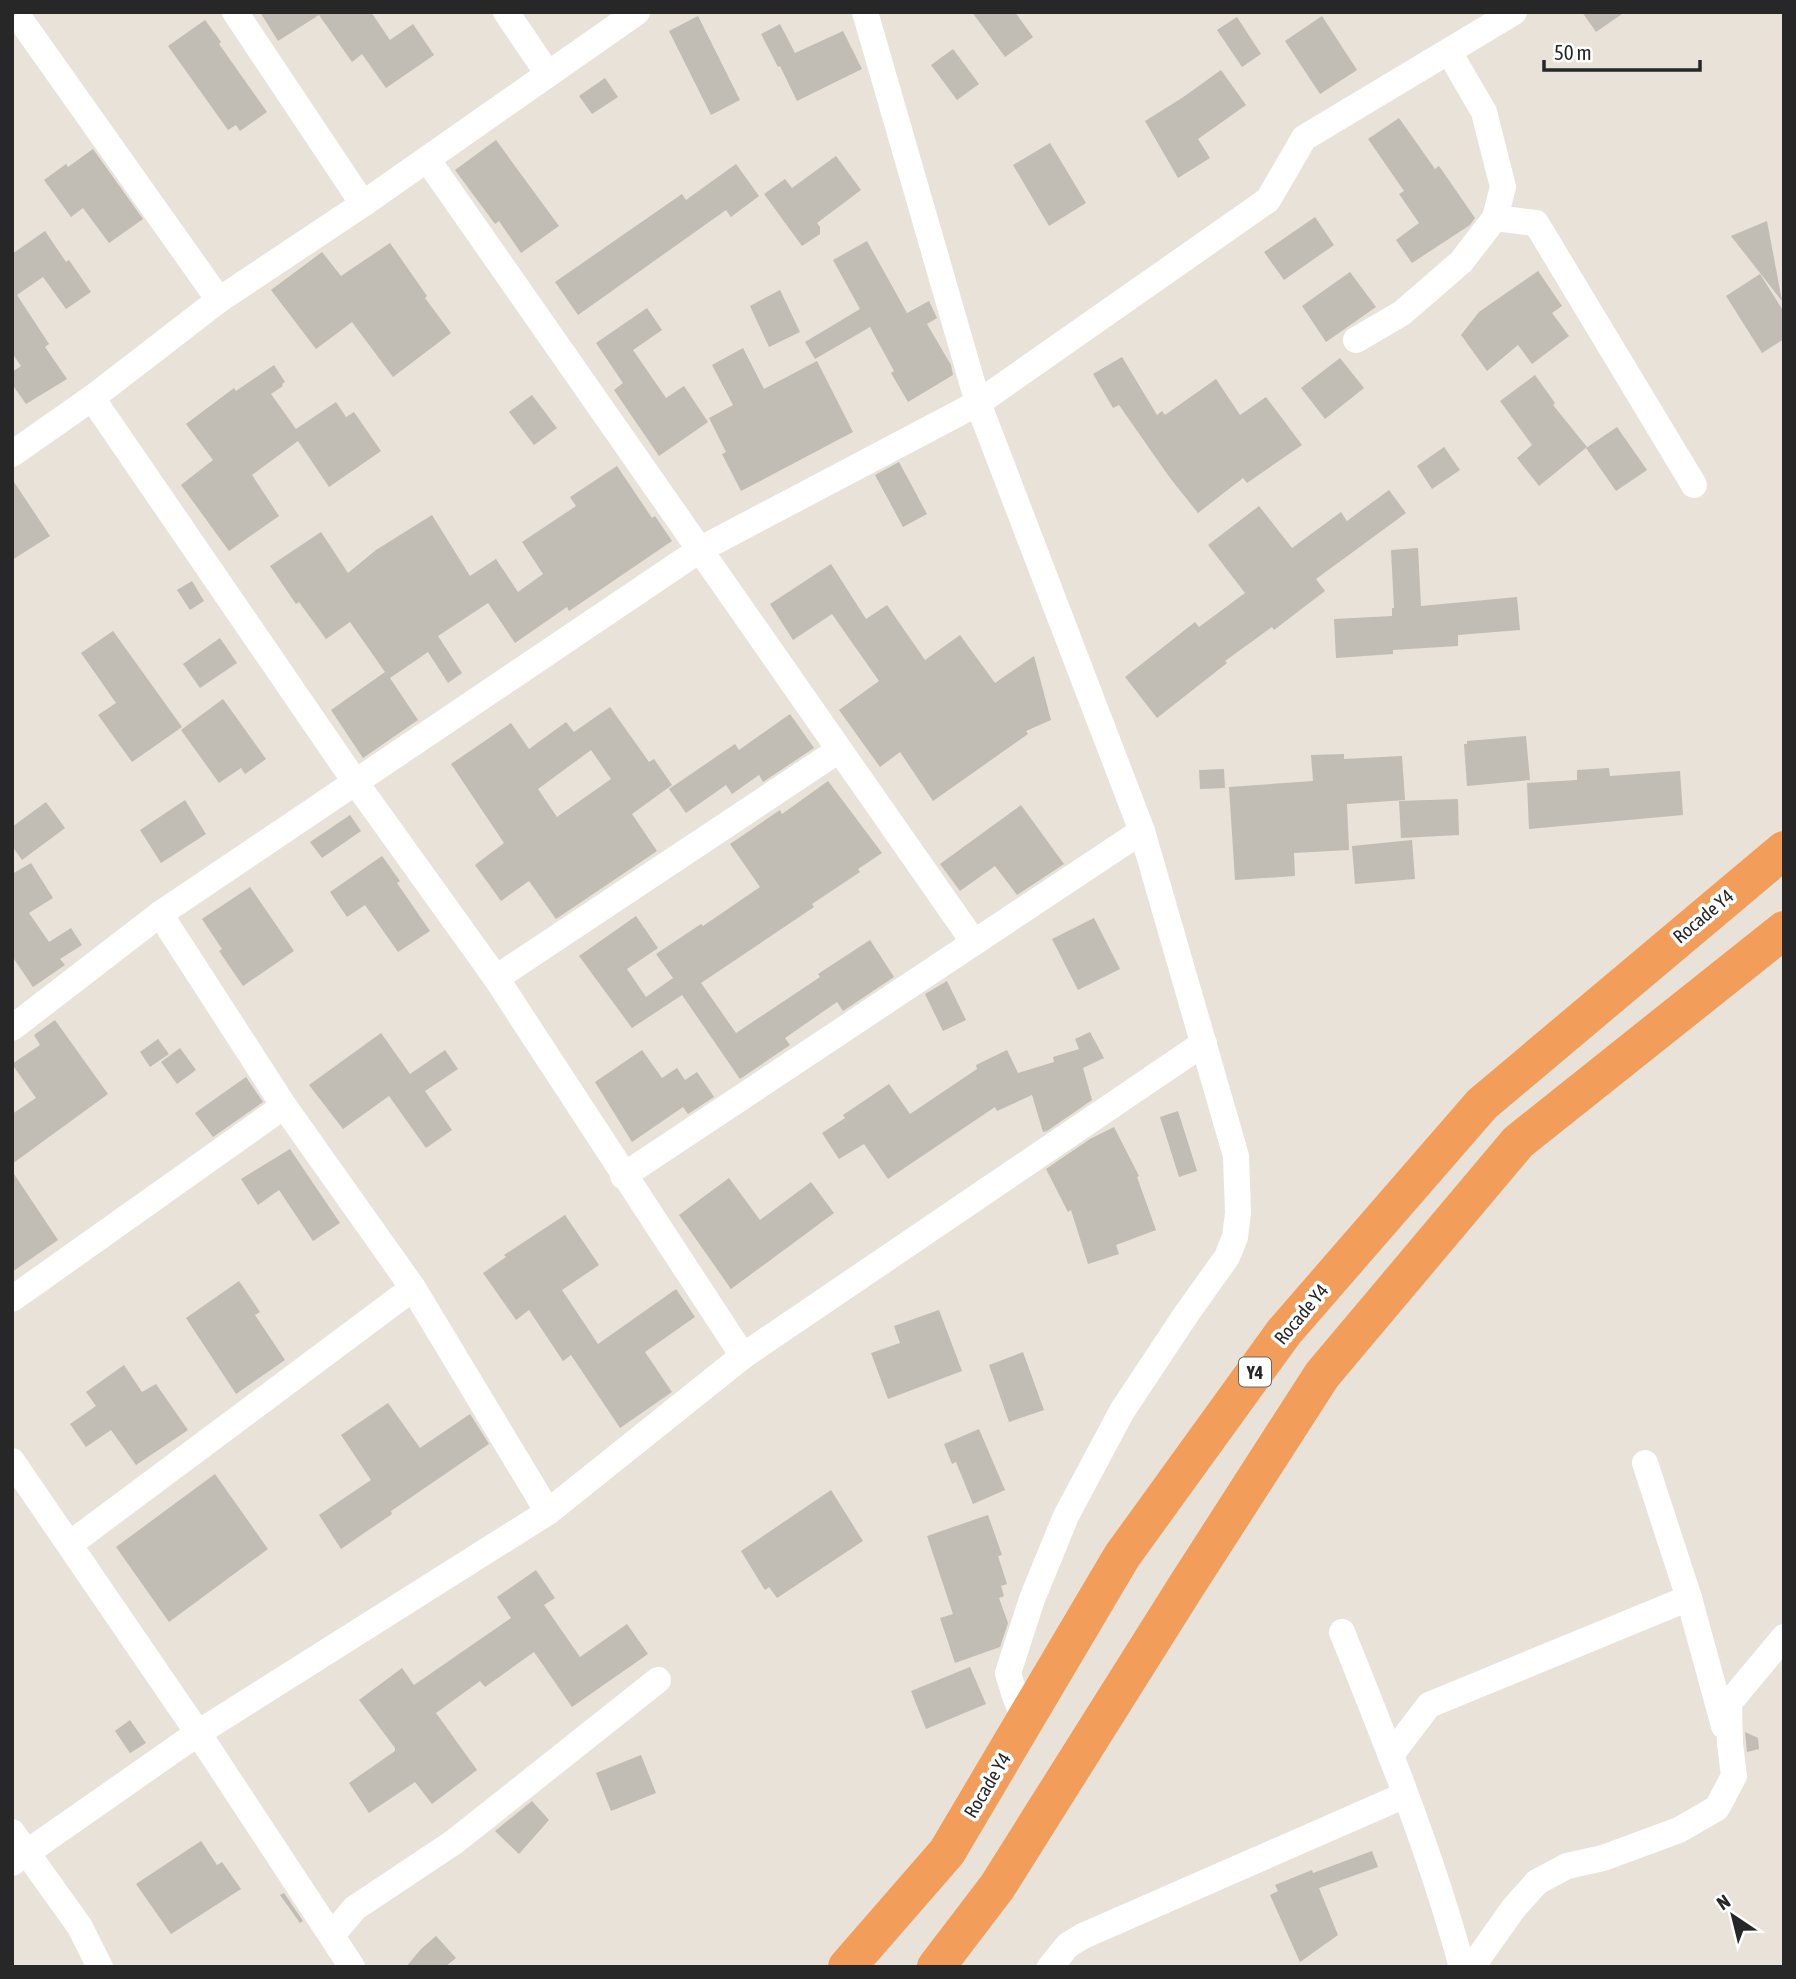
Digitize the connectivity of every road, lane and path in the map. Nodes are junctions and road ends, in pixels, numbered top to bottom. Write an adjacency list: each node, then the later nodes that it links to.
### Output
1 (15, 12): 12 (street)
2 (235, 12): 10 (street)
3 (506, 12): 8 (street)
4 (637, 12): 8 (street)
5 (866, 12): 15 (street)
6 (1514, 12): 7 (street)
7 (1449, 52): 11 (street); 15 (street)
8 (548, 74): 9 (street)
9 (427, 159): 10 (street); 18 (street)
10 (363, 204): 12 (street)
11 (1495, 218): 13 (street); 17 (street)
12 (219, 300): 14 (street)
13 (1356, 340)
14 (92, 398): 16 (street); 20 (street)
15 (978, 403): 18 (street); 21 (street)
16 (12, 454)
17 (1694, 485)
18 (701, 550): 19 (street); 20 (street)
19 (839, 750): 25 (street); 26 (street)
20 (356, 783): 23 (street); 26 (street)
21 (1142, 831): 25 (street); 28 (street)
22 (1784, 850): 42 (highway, Rocade Y4 / Y4)
23 (160, 914): 27 (street); 29 (street)
24 (1784, 930): 52 (highway)
25 (973, 941): 30 (street)
26 (496, 978): 30 (street)
27 (12, 1028)
28 (1204, 1043): 33 (street); 42 (street)
29 (284, 1106): 31 (street); 32 (street)
30 (623, 1176): 33 (street)
31 (413, 1289): 36 (street); 37 (street)
32 (12, 1299)
33 (743, 1356): 36 (street)
34 (12, 1461): 37 (street)
35 (1645, 1463): 38 (street)
36 (548, 1512): 43 (street)
37 (70, 1544): 43 (street)
38 (1689, 1598): 44 (street); 45 (street)
39 (1342, 1632): 45 (street)
40 (1784, 1637): 44 (street)
41 (658, 1680): 48 (street)
42 (1025, 1721): 51 (highway, Rocade Y4 / Y4)
43 (198, 1733): 47 (street); 48 (street)
44 (1730, 1744): 55 (street)
45 (1391, 1755): 46 (street)
46 (1405, 1795): 53 (street); 54 (street)
47 (17, 1849): 49 (street)
48 (332, 1935): 50 (street)
49 (100, 1967)
50 (352, 1967)
51 (847, 1967)
52 (936, 1967)
53 (1050, 1967)
54 (1462, 1967)
55 (1472, 1967)

